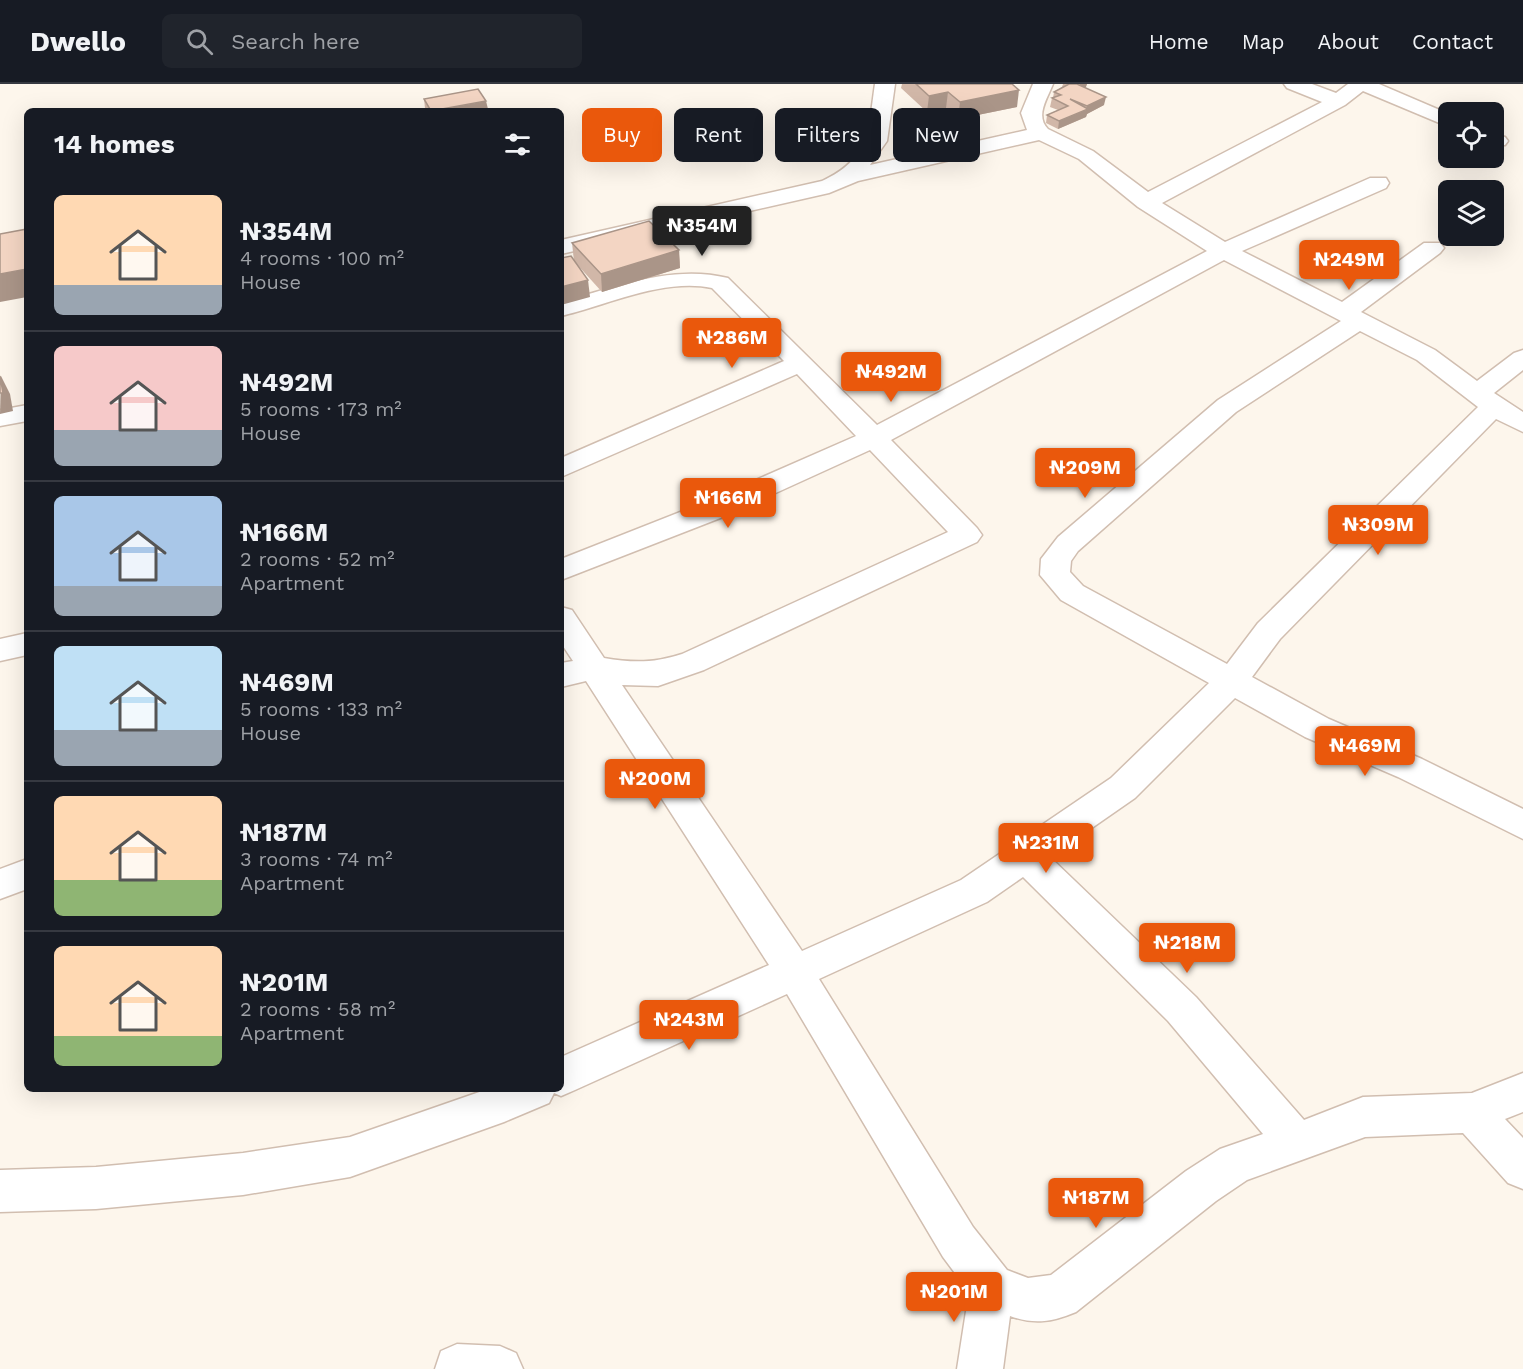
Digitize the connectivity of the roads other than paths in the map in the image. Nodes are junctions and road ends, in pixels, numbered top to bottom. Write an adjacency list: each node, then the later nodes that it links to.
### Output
1 (885, 84): 8 (street)
2 (1043, 84): 7 (street)
3 (1294, 84): 5 (street)
4 (1361, 84): 5 (street); 6 (street)
5 (1338, 101): 10 (street)
6 (1438, 116)
7 (1041, 133): 8 (street); 10 (street)
8 (851, 176): 11 (street)
9 (1378, 183): 13 (street)
10 (1146, 202): 13 (street)
11 (564, 246)
12 (1432, 248): 15 (street)
13 (1224, 251): 15 (street); 22 (street)
14 (564, 308): 17 (street)
15 (1352, 316): 18 (street); 29 (street)
16 (1523, 358): 18 (street)
17 (801, 363): 22 (street); 23 (street)
18 (1486, 400): 21 (street); 29 (street)
19 (24, 414): 20 (street)
20 (0, 418)
21 (1523, 424)
22 (874, 438): 24 (street); 28 (street)
23 (564, 467)
24 (564, 569)
25 (564, 629): 28 (street)
26 (24, 645): 27 (street)
27 (0, 650)
28 (576, 671): 34 (street)
29 (1232, 681): 30 (street); 31 (street)
30 (1523, 825)
31 (1025, 856): 34 (street); 39 (street)
32 (24, 875): 33 (street)
33 (0, 884)
34 (795, 973): 35 (street); 42 (street)
35 (564, 1076)
36 (527, 1092): 41 (street)
37 (1523, 1092): 38 (street)
38 (1472, 1113): 39 (street); 40 (street)
39 (1296, 1142): 42 (street)
40 (1523, 1168)
41 (0, 1191)
42 (992, 1286): 43 (street)
43 (980, 1369)

